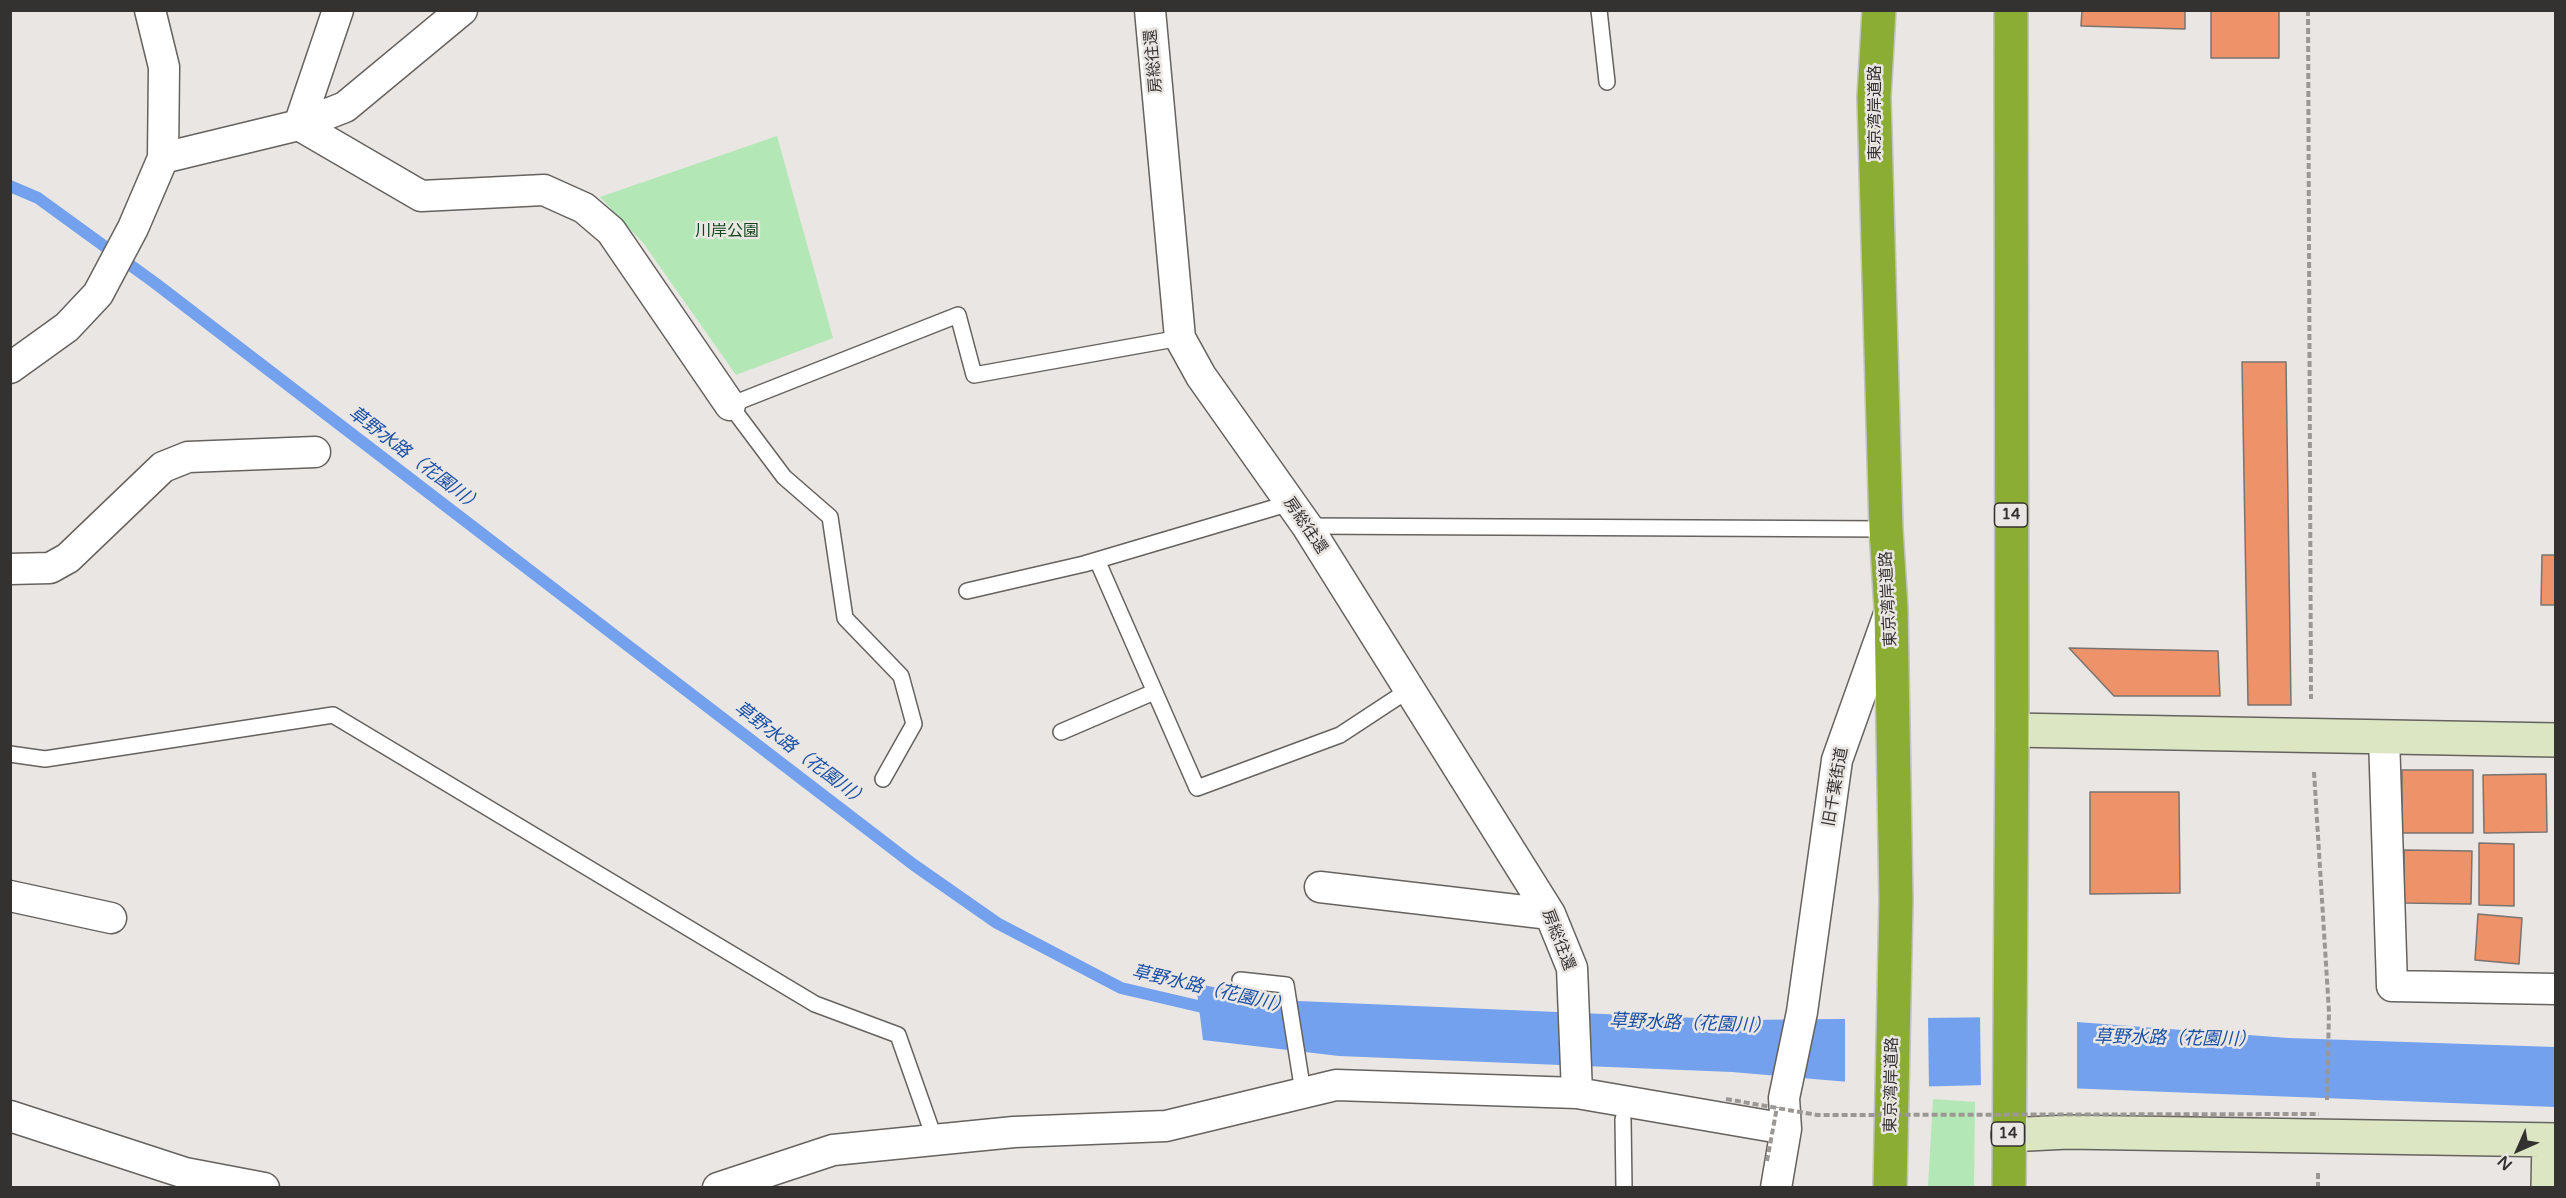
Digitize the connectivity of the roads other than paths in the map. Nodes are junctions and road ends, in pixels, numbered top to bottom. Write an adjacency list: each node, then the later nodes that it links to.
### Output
1 (150, 10): 10 (street)
2 (338, 10): 9 (street)
3 (462, 10): 9 (street)
4 (1150, 10): 11 (street, 房総往還)
5 (1599, 10): 8 (lane)
6 (1879, 10): 16 (highway, 東京湾岸道路)
7 (2011, 10): 23 (highway, 14)
8 (1607, 82)
9 (299, 125): 10 (street); 13 (street)
10 (163, 158): 12 (street)
11 (1180, 338): 13 (lane); 15 (street, 房総往還)
12 (10, 368)
13 (730, 405): 28 (lane)
14 (315, 452): 18 (street)
15 (1298, 515): 16 (lane); 17 (lane); 21 (street, 房総往還)
16 (1886, 530): 20 (highway, 東京湾岸道路)
17 (1097, 560): 19 (lane); 22 (lane)
18 (10, 568)
19 (967, 591)
20 (1891, 608): 37 (street, 旧千葉街道); 48 (highway, 東京湾岸道路)
21 (1410, 689): 22 (lane); 31 (street, 房総往還)
22 (1154, 692): 24 (lane)
23 (2012, 730): 25 (street); 40 (highway, 14)
24 (1061, 732)
25 (2384, 737): 26 (street); 34 (street)
26 (2556, 740)
27 (10, 754): 41 (lane)
28 (883, 779)
29 (1320, 887): 31 (street)
30 (10, 896): 32 (street)
31 (1550, 914): 35 (street, 房総往還)
32 (111, 918)
33 (1240, 980): 36 (lane)
34 (2556, 989)
35 (1576, 1083): 36 (street); 37 (street)
36 (1302, 1092): 41 (street)
37 (1783, 1111): 43 (street, 旧千葉街道)
38 (10, 1116): 44 (street)
39 (1623, 1119): 47 (lane)
40 (2008, 1135): 42 (street); 49 (highway, 14)
41 (935, 1140): 46 (street)
42 (2552, 1140): 50 (street)
43 (1771, 1174)
44 (183, 1180): 45 (street)
45 (264, 1188)
46 (718, 1188)
47 (1624, 1188)
48 (1890, 1188)
49 (2009, 1188)
50 (2548, 1188)

